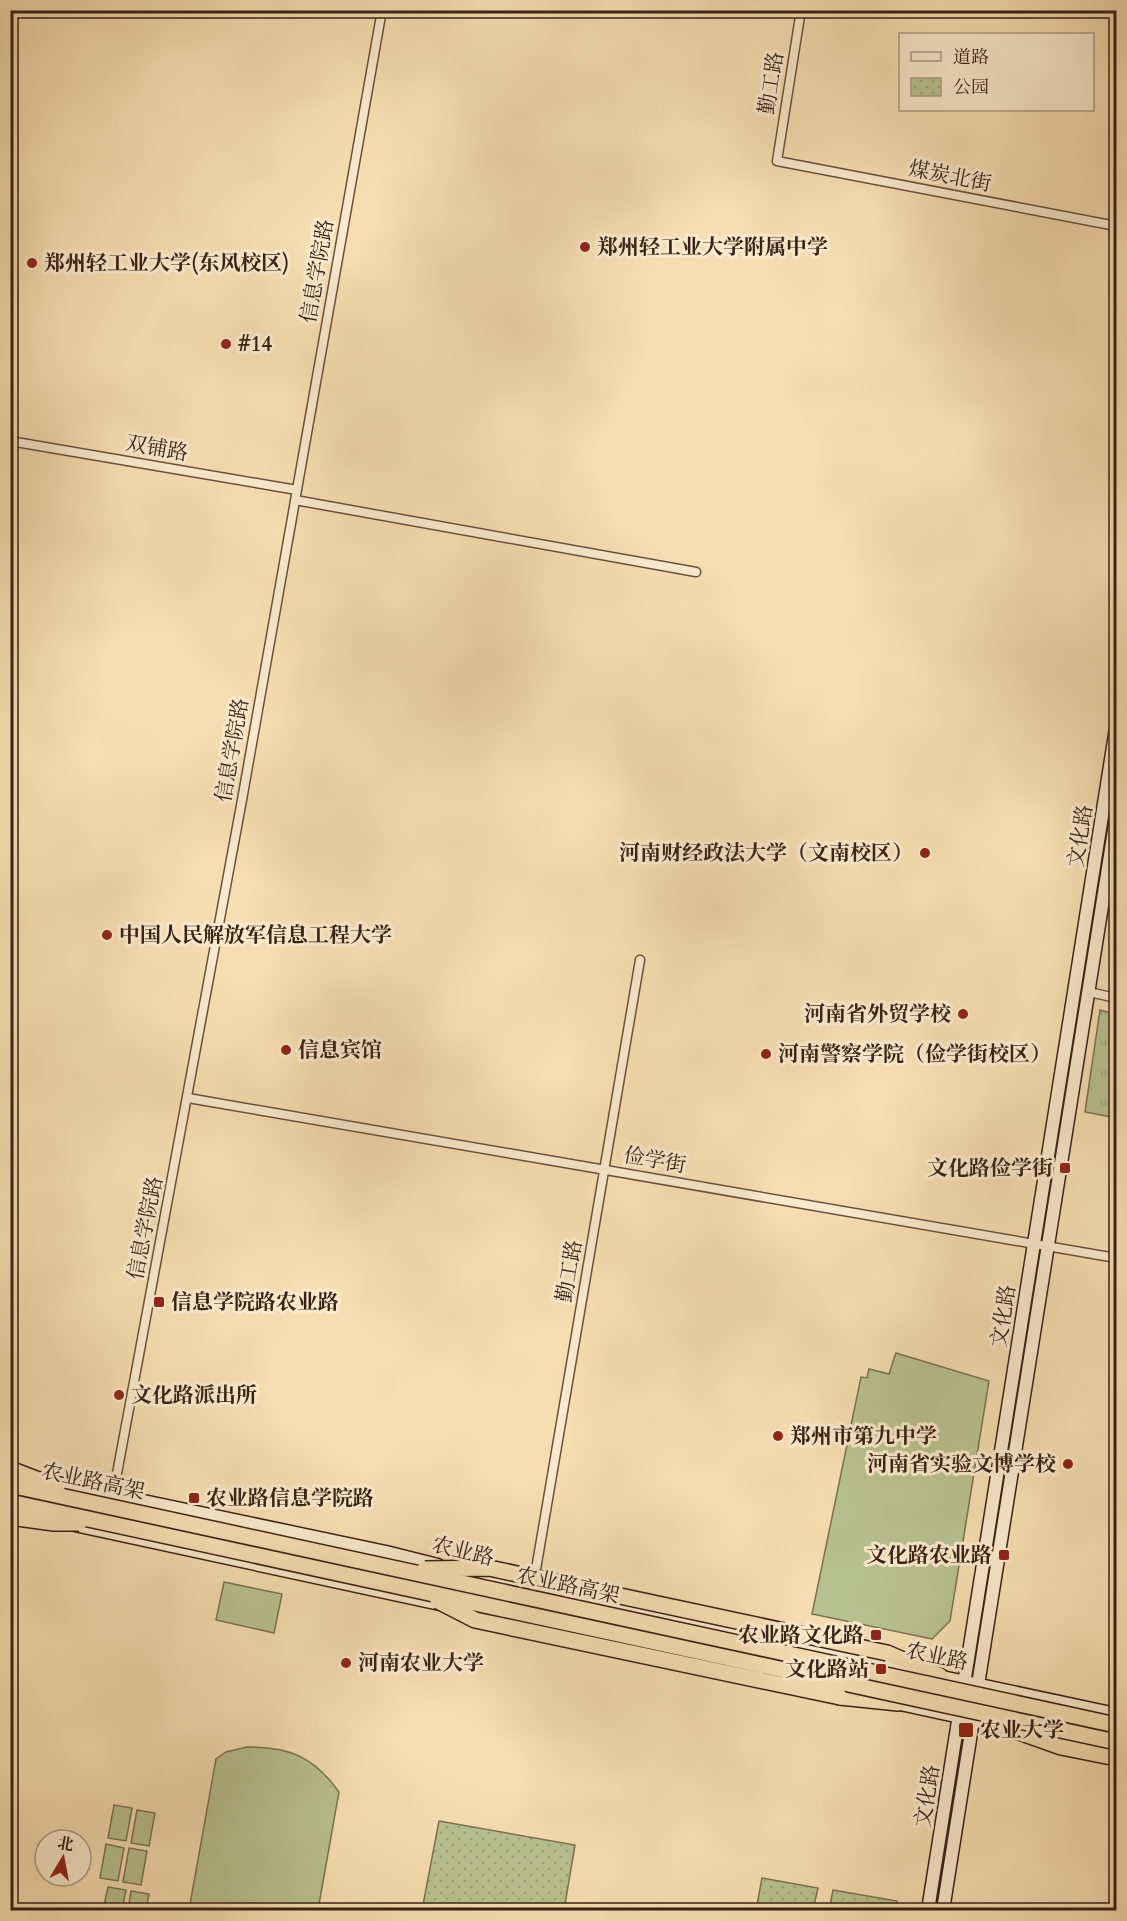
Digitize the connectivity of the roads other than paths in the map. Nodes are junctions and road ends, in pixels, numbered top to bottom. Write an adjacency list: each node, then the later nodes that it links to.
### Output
1 (382, 10): 6 (street, 信息学院路)
2 (801, 10): 3 (street, 勤工路)
3 (777, 161): 4 (street, 煤炭北街)
4 (1116, 226)
5 (10, 441): 6 (street, 双铺路)
6 (297, 490): 7 (street, 信息学院路)
7 (295, 500): 8 (street); 14 (street, 信息学院路)
8 (696, 572)
9 (1116, 728): 16 (main road, 文化路)
10 (1116, 818): 12 (main road, 文化路)
11 (640, 960): 15 (street, 勤工路)
12 (1089, 992): 13 (street); 17 (main road, 文化路)
13 (1116, 998)
14 (188, 1098): 15 (street, 俭学街); 20 (street, 信息学院路)
15 (604, 1170): 16 (street, 俭学街); 26 (street, 勤工路)
16 (1034, 1244): 17 (street, 俭学街); 29 (main road, 文化路)
17 (1048, 1246): 18 (street, 俭学街); 30 (main road, 文化路)
18 (1116, 1258)
19 (11, 1477): 20 (main road, 农业路); 25 (highway, 农业路高架, bridge)
20 (113, 1495): 26 (main road, 农业路)
21 (10, 1502): 24 (highway, 农业路高架, bridge)
22 (10, 1511): 31 (main road)
23 (10, 1517): 24 (highway, bridge)
24 (105, 1522): 27 (highway, 农业路高架, bridge)
25 (399, 1570): 28 (highway, bridge); 36 (highway, 农业路高架, bridge)
26 (533, 1587): 28 (main road, 农业路)
27 (419, 1591): 31 (highway, bridge); 37 (highway, 农业路高架, bridge)
28 (940, 1676): 29 (main road, 农业路)
29 (964, 1682): 30 (main road, 农业路); 33 (main road, 文化路)
30 (978, 1684): 32 (main road, 农业路); 34 (main road, 文化路)
31 (898, 1703): 33 (main road)
32 (1116, 1714)
33 (959, 1717): 34 (main road); 40 (main road, 文化路)
34 (973, 1720): 35 (main road); 41 (main road, 文化路)
35 (999, 1725): 38 (main road); 39 (highway)
36 (1116, 1725)
37 (1116, 1742)
38 (1116, 1751)
39 (1116, 1758)
40 (928, 1911)
41 (943, 1911)

